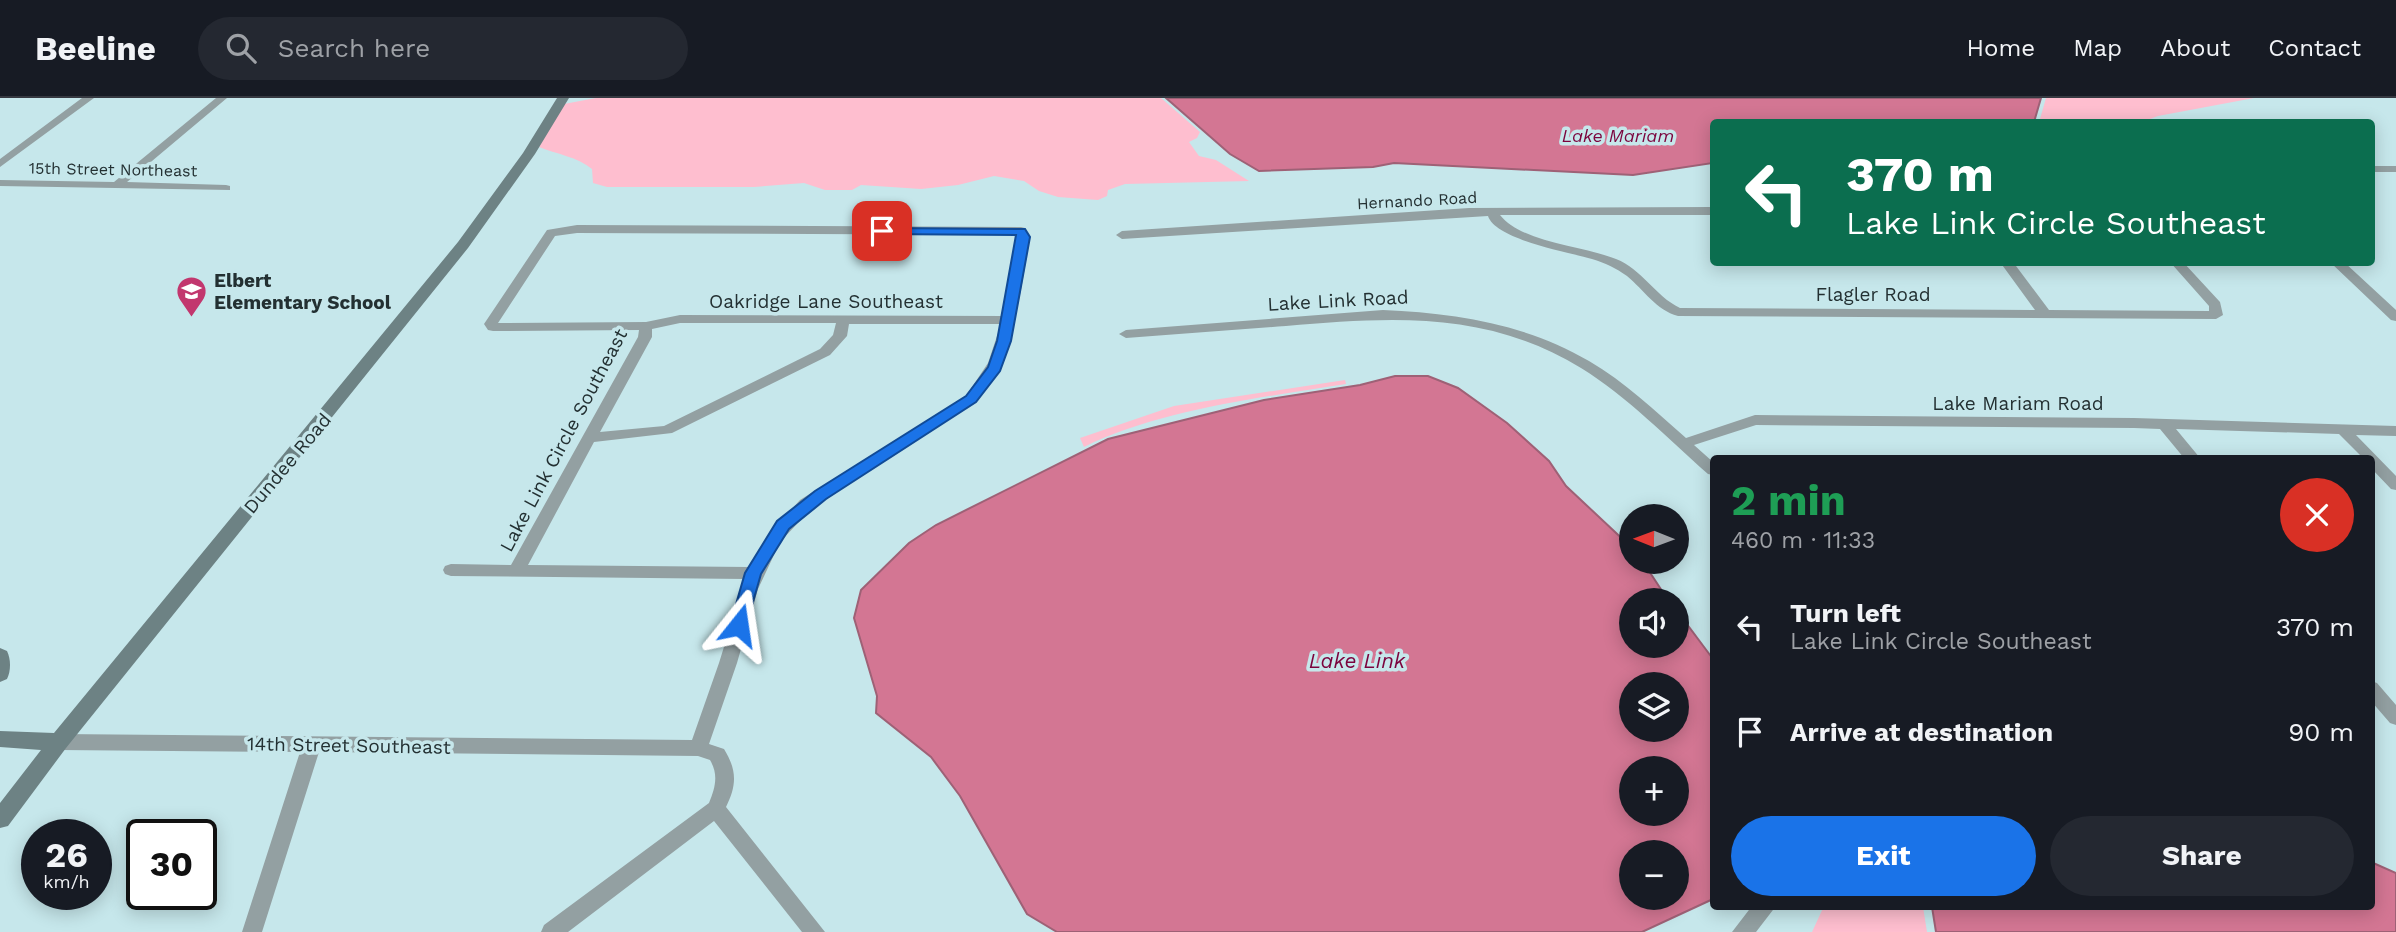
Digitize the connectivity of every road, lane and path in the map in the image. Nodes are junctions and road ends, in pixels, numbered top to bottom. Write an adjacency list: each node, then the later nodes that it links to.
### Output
1 (89, 98): 4 (street)
2 (222, 98): 8 (street)
3 (563, 98): 38 (main road, Dundee Road)
4 (0, 164)
5 (2375, 169): 6 (street)
6 (2396, 169)
7 (0, 183): 8 (street, 15th Street Northeast)
8 (118, 184): 9 (street, 15th Street Northeast)
9 (226, 188)
10 (1710, 211): 11 (street, Hernando Road)
11 (1494, 212): 12 (street, Hernando Road); 16 (street, Flagler Road)
12 (1122, 235)
13 (2009, 266): 16 (street)
14 (2180, 266): 16 (street, Flagler Road)
15 (2340, 266): 17 (street)
16 (2046, 315)
17 (2396, 317)
18 (1007, 320): 19 (street, Oakridge Lane Southeast); 20 (street, Lake Link Circle Southeast); 34 (street)
19 (844, 321): 20 (street, Oakridge Lane Southeast); 25 (street)
20 (646, 326): 25 (street, Lake Link Circle Southeast)
21 (1126, 334): 26 (street, Lake Link Road)
22 (2166, 426): 23 (street, Lake Mariam Road); 26 (street, Lake Mariam Road); 27 (street)
23 (2344, 430): 24 (street, Lake Mariam Road); 28 (street)
24 (2396, 431)
25 (590, 438): 33 (street, Lake Link Circle Southeast)
26 (1683, 444): 30 (street)
27 (2190, 455)
28 (2367, 455)
29 (2375, 463): 31 (street)
30 (1710, 467)
31 (2396, 485)
32 (451, 570): 33 (street)
33 (516, 571): 34 (street, Lake Link Circle Southeast)
34 (753, 573): 40 (street)
35 (2375, 693): 36 (street)
36 (2396, 718)
37 (0, 739): 38 (main road, 14th Street Southeast)
38 (59, 742): 39 (street, 14th Street Southeast); 42 (main road, Dundee Road)
39 (312, 745): 40 (street, 14th Street Southeast); 44 (street)
40 (698, 748): 41 (street)
41 (716, 809): 45 (street); 46 (street)
42 (0, 820)
43 (1762, 910): 47 (street)
44 (252, 932)
45 (551, 932)
46 (815, 932)
47 (1742, 932)

